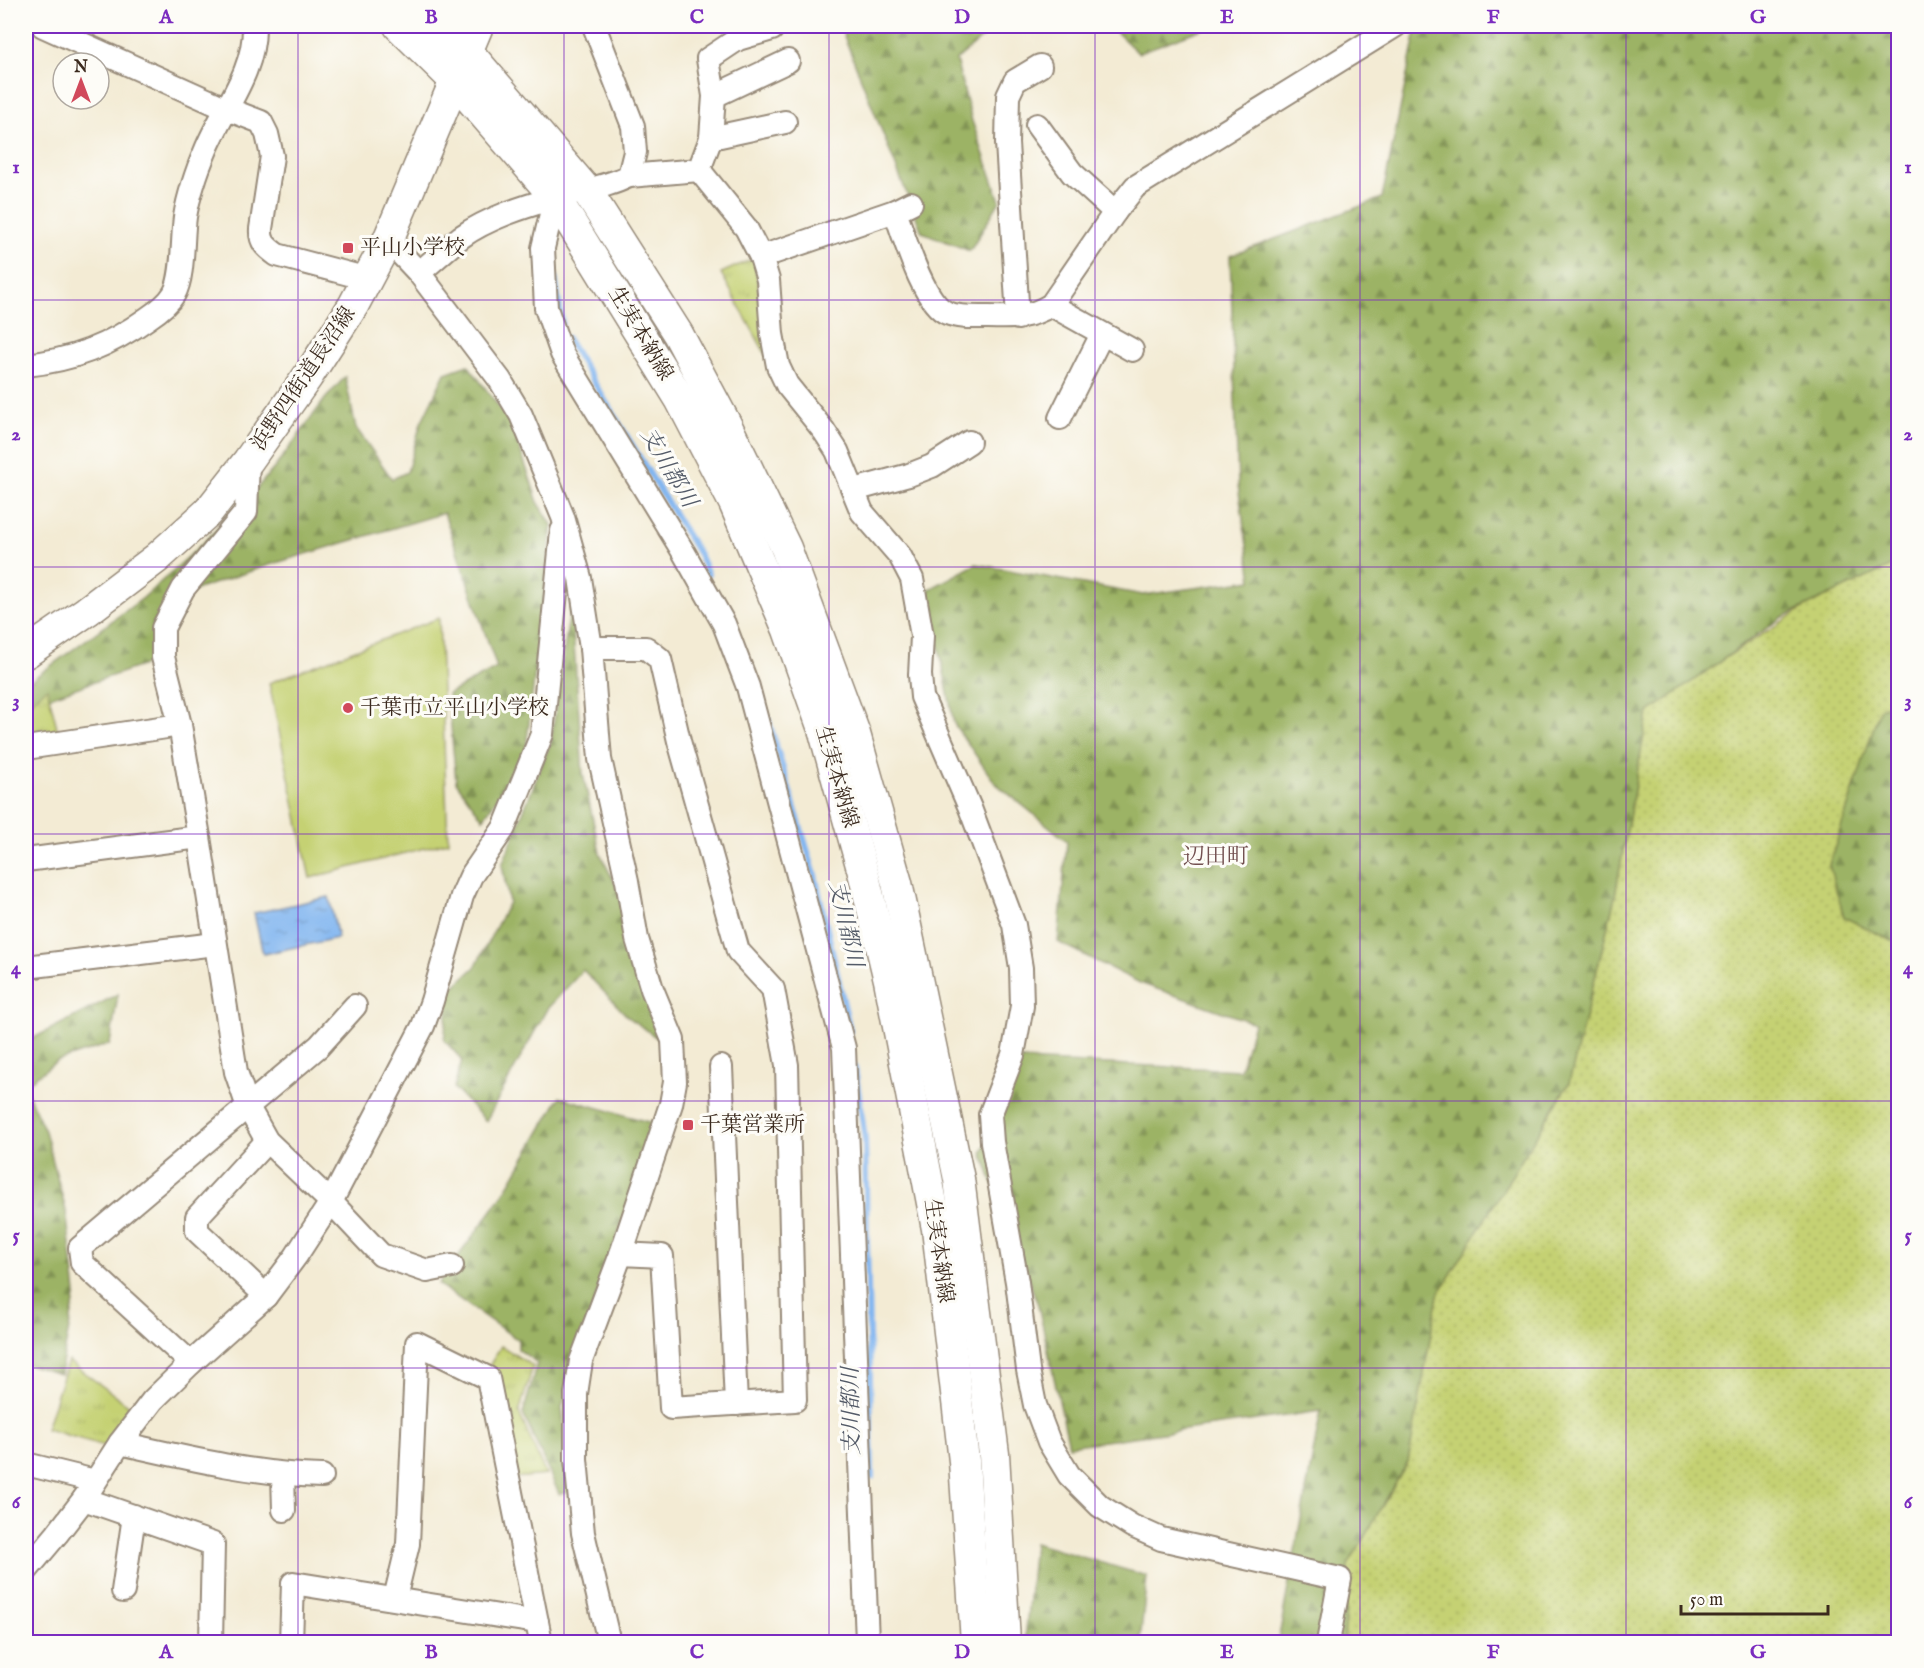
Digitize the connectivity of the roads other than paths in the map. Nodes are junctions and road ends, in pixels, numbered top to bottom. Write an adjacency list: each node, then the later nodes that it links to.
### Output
1 (45, 26): 13 (street)
2 (254, 26): 13 (street)
3 (399, 26): 11 (main road, 生実本納線)
4 (439, 26): 8 (main road, 生実本納線)
5 (594, 26): 18 (street)
6 (1395, 26): 21 (street)
7 (772, 29): 12 (street)
8 (472, 38): 11 (main road, 浜野四街道長沼線); 19 (main road, 生実本納線)
9 (788, 61): 12 (street)
10 (1040, 66): 27 (street)
11 (454, 80): 20 (main road, 生実本納線); 22 (main road, 浜野四街道長沼線)
12 (714, 96): 16 (street)
13 (227, 109): 25 (street); 30 (street)
14 (785, 122): 16 (street)
15 (1037, 125): 21 (street)
16 (711, 138): 17 (street)
17 (699, 170): 18 (street); 23 (street)
18 (629, 176): 19 (street)
19 (586, 191): 20 (street); 70 (main road, 生実本納線)
20 (555, 197): 24 (street); 68 (street); 69 (main road, 生実本納線)
21 (1115, 212): 26 (street)
22 (388, 240): 24 (street); 25 (main road, 浜野四街道長沼線)
23 (761, 257): 27 (street); 34 (street)
24 (419, 273): 35 (street)
25 (368, 279): 33 (main road, 浜野四街道長沼線)
26 (1052, 305): 27 (street); 28 (street)
27 (1018, 318)
28 (1102, 334): 29 (street); 31 (street)
29 (1132, 350)
30 (26, 365)
31 (1060, 418)
32 (969, 442): 34 (street)
33 (248, 461): 37 (main road, 浜野四街道長沼線); 38 (street)
34 (854, 490): 71 (street)
35 (563, 518): 36 (street); 48 (street)
36 (591, 648): 49 (street); 53 (street)
37 (26, 653)
38 (180, 725): 39 (street); 40 (street)
39 (26, 748)
40 (200, 837): 41 (street); 42 (street)
41 (26, 860)
42 (215, 944): 43 (street); 46 (street)
43 (26, 967)
44 (355, 1006): 46 (street)
45 (721, 1067): 53 (street)
46 (248, 1107): 47 (street); 52 (street)
47 (267, 1141): 48 (street); 51 (street)
48 (331, 1202): 50 (street); 51 (street)
49 (621, 1254): 53 (street); 67 (street)
50 (452, 1266)
51 (266, 1296): 52 (street)
52 (191, 1363): 54 (street)
53 (736, 1404)
54 (120, 1443): 56 (street); 58 (street)
55 (26, 1464): 58 (street)
56 (283, 1475): 57 (street); 59 (street)
57 (322, 1476)
58 (89, 1490): 60 (street); 61 (street)
59 (284, 1510)
60 (134, 1516): 62 (street); 65 (street)
61 (26, 1571)
62 (123, 1591)
63 (395, 1598): 64 (street); 64 (street); 66 (street)
64 (539, 1632)
65 (211, 1642)
66 (291, 1642)
67 (609, 1642)
68 (867, 1642)
69 (976, 1642)
70 (1005, 1642)
71 (1328, 1642)

